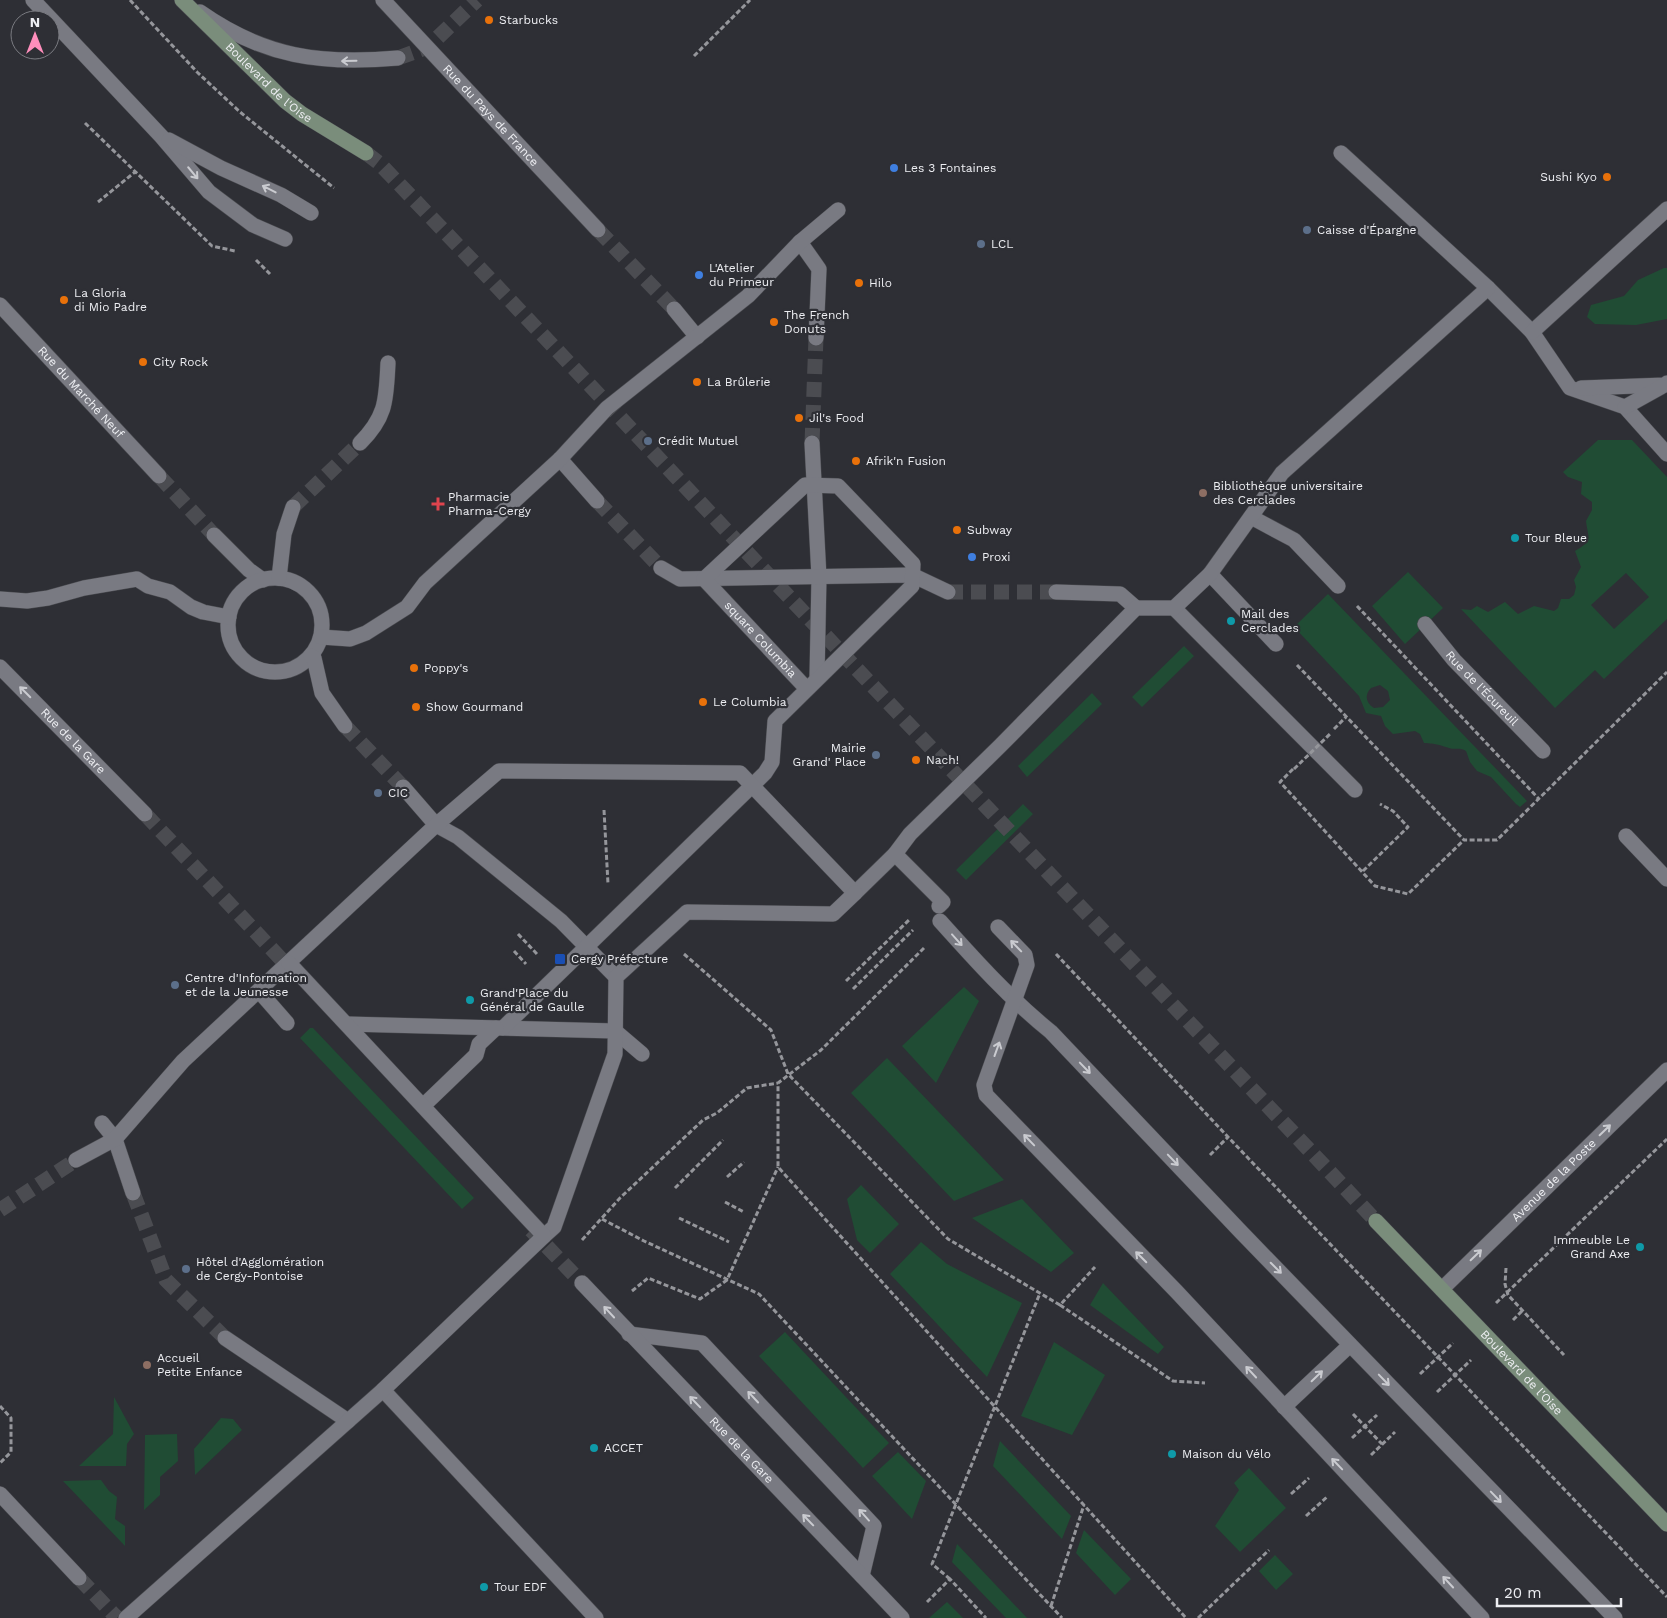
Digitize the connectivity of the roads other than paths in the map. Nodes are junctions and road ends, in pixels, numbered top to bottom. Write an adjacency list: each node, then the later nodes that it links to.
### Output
1 (33, 0): 5 (street)
2 (384, 0): 11 (street, Rue du Pays de France)
3 (183, 1): 4 (street, one-way to 3); 6 (main road, Boulevard de l'Oise)
4 (398, 58)
5 (161, 136): 10 (street, one-way to 5); 12 (street, one-way to 12)
6 (366, 153)
7 (1341, 153): 14 (street)
8 (1667, 209): 17 (street)
9 (838, 210): 13 (street)
10 (311, 212)
11 (598, 230)
12 (285, 240)
13 (800, 242): 18 (street); 19 (street)
14 (1488, 288): 17 (street); 32 (street)
15 (2, 307): 28 (street, Rue du Marché Neuf)
16 (674, 308): 18 (street)
17 (1532, 332): 22 (street)
18 (697, 337): 27 (street)
19 (816, 338)
20 (388, 363): 24 (street)
21 (1666, 384): 22 (street); 23 (street)
22 (1570, 388): 23 (street)
23 (1625, 407): 26 (street)
24 (360, 442)
25 (812, 442): 29 (street, square Columbia)
26 (1667, 454)
27 (560, 459): 30 (street); 49 (street)
28 (159, 476)
29 (813, 486): 36 (street); 37 (street, square Columbia); 39 (street)
30 (597, 501)
31 (293, 508): 38 (street)
32 (1251, 517): 35 (street); 41 (street)
33 (214, 535): 40 (street)
34 (661, 568): 39 (street)
35 (1210, 574): 46 (street); 50 (street)
36 (912, 575): 37 (street); 42 (street); 53 (street, square Columbia)
37 (819, 577): 39 (street); 53 (street, square Columbia)
38 (279, 578): 40 (street); 49 (street)
39 (704, 579): 54 (street, square Columbia)
40 (263, 580): 47 (street)
41 (1338, 586)
42 (948, 592)
43 (1056, 592): 45 (street)
44 (0, 600): 47 (street)
45 (1136, 608): 46 (street); 63 (street)
46 (1174, 608): 59 (street)
47 (229, 617): 51 (street)
48 (1425, 624): 56 (street, Rue de l'Écureuil)
49 (321, 637): 51 (street)
50 (1276, 644)
51 (311, 656): 55 (street)
52 (0, 667): 60 (street, Rue de la Gare, one-way to 52)
53 (817, 677): 54 (street, square Columbia)
54 (806, 688): 57 (street)
55 (345, 726)
56 (1543, 751)
57 (753, 785): 61 (street); 65 (street); 67 (street)
58 (402, 786): 61 (street)
59 (1355, 790)
60 (145, 814)
61 (436, 825): 67 (street); 68 (street)
62 (1626, 836): 64 (street)
63 (895, 854): 65 (street); 71 (street, one-way to 71)
64 (1667, 879)
65 (855, 893): 69 (street)
66 (998, 927): 71 (street, one-way to 66)
67 (586, 947): 69 (street); 74 (street)
68 (289, 963): 70 (street); 73 (street)
69 (616, 977): 75 (street)
70 (260, 991): 72 (street); 80 (street)
71 (1015, 1000): 89 (street, one-way to 89); 91 (street, one-way to 71)
72 (287, 1024)
73 (347, 1024): 74 (street); 78 (street)
74 (499, 1028): 75 (street); 78 (street)
75 (615, 1031): 76 (street); 84 (street)
76 (642, 1054)
77 (1667, 1070): 86 (street, Avenue de la Poste, one-way to 77)
78 (423, 1106): 84 (street)
79 (102, 1123): 80 (street)
80 (115, 1140): 81 (street); 82 (street)
81 (76, 1160)
82 (133, 1193)
83 (1376, 1221): 86 (main road, Boulevard de l'Oise)
84 (544, 1236): 90 (street)
85 (582, 1283): 87 (street, Rue de la Gare, one-way to 85)
86 (1442, 1289): 94 (main road, Boulevard de l'Oise)
87 (629, 1334): 95 (street, Rue de la Gare, one-way to 87); 95 (street, one-way to 87)
88 (225, 1338): 92 (street)
89 (1350, 1345): 91 (street, one-way to 89); 101 (street, one-way to 101)
90 (382, 1390): 92 (street); 98 (street)
91 (1284, 1408): 100 (street, one-way to 91)
92 (348, 1421): 97 (street)
93 (0, 1494): 96 (street)
94 (1667, 1524)
95 (862, 1576): 99 (street, Rue de la Gare)
96 (79, 1578)
97 (126, 1618)
98 (596, 1618)
99 (902, 1618)
100 (1482, 1618)
101 (1615, 1618)

